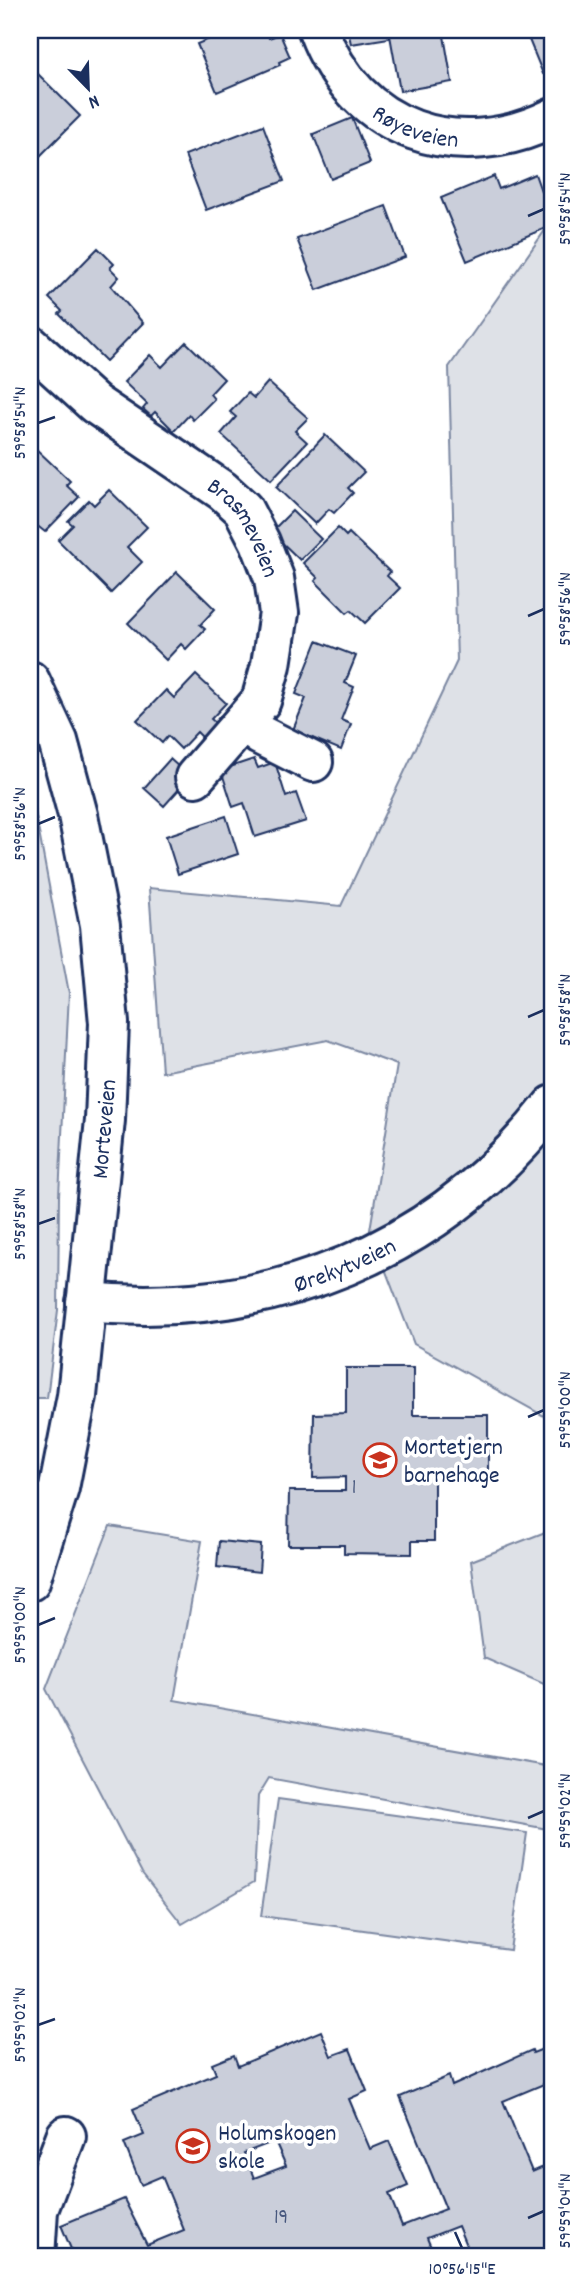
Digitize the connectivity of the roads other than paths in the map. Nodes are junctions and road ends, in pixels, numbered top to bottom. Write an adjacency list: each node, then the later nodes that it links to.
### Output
1 (318, 30): 2 (street, Røyeveien)
2 (553, 118)
3 (30, 345): 5 (street, Brasmeveien)
4 (30, 681): 9 (street, Morteveien)
5 (243, 722): 6 (street); 7 (street, Brasmeveien)
6 (313, 762)
7 (195, 777)
8 (553, 1105): 9 (street, Ørekytveien)
9 (86, 1302): 10 (street, Morteveien)
10 (30, 1581)
11 (66, 2136): 12 (street)
12 (35, 2257)

